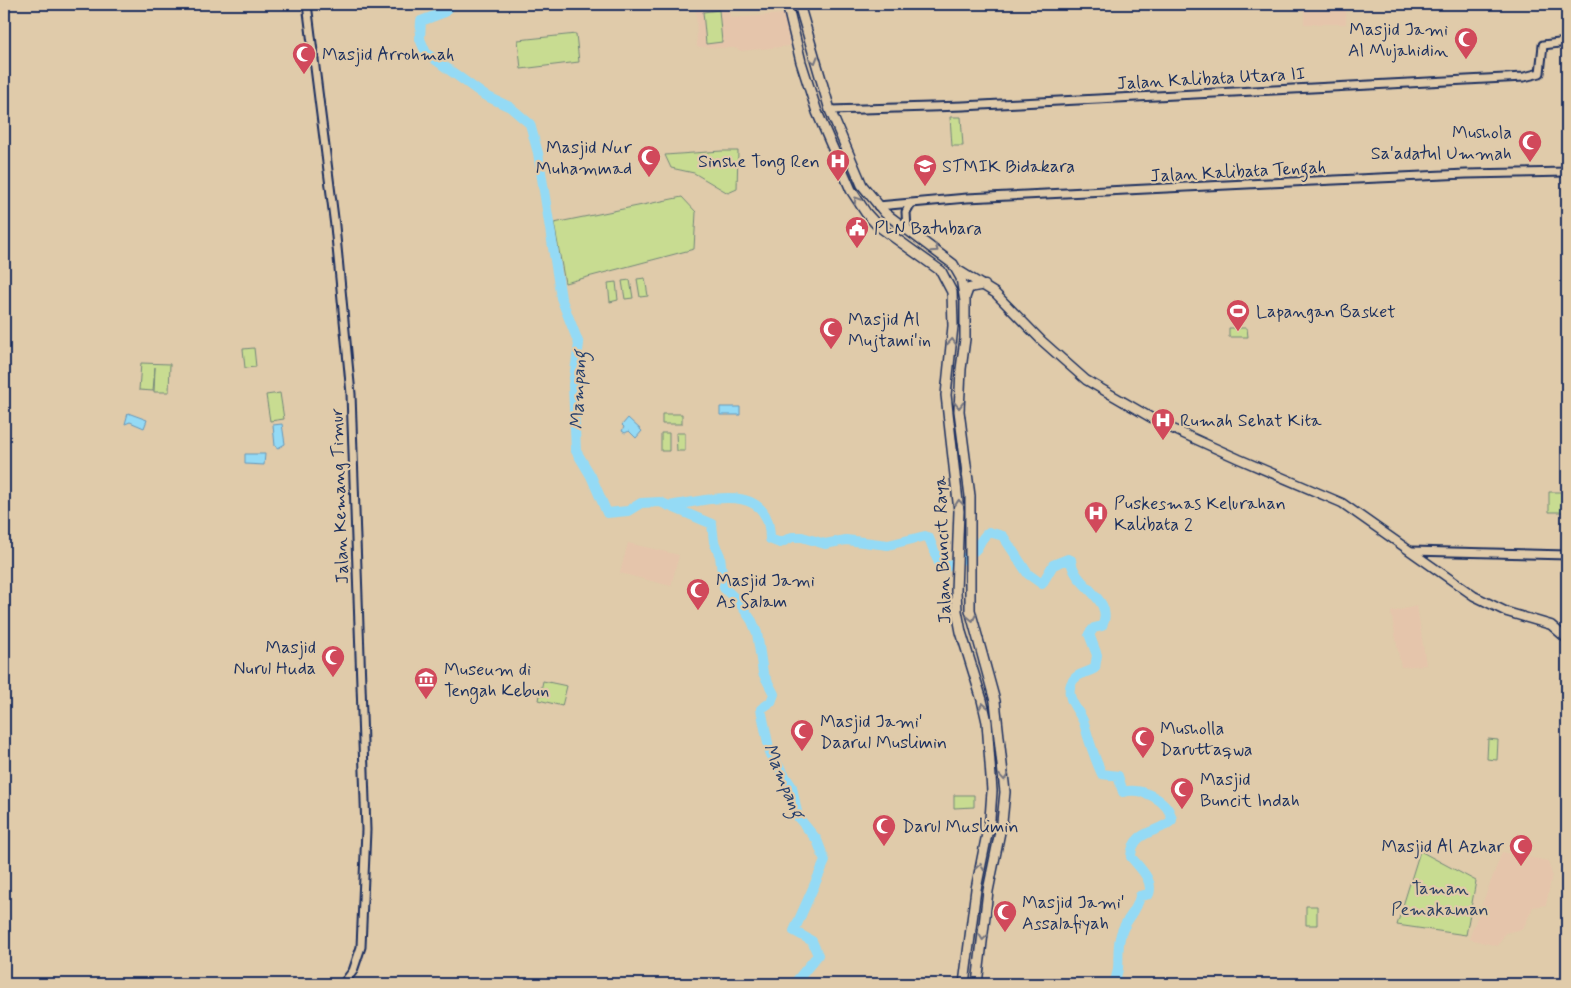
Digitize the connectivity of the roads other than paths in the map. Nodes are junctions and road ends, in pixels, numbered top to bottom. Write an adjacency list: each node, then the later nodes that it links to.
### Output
1 (307, 4): 16 (street, Jalan Kemang Timur)
2 (787, 4): 17 (main road, Jalan Buncit Raya, one-way to 2)
3 (799, 4): 5 (main road, one-way to 5)
4 (1567, 42): 5 (street, Jalan Kalibata Utara II)
5 (830, 110): 8 (main road)
6 (1567, 172): 7 (street, Jalan Kalibata Tengah)
7 (910, 203): 8 (street, Jalan Kalibata Tengah); 9 (street)
8 (878, 206): 9 (main road)
9 (907, 230): 10 (main road, one-way to 10)
10 (958, 270): 11 (main road); 12 (main road, Jalan Buncit Raya)
11 (985, 285): 12 (main road); 13 (main road)
12 (965, 301): 18 (main road, Jalan Buncit Raya, one-way to 18)
13 (1412, 550): 14 (street); 15 (main road)
14 (1567, 555)
15 (1567, 639)
16 (343, 984)
17 (964, 984)
18 (977, 984)

